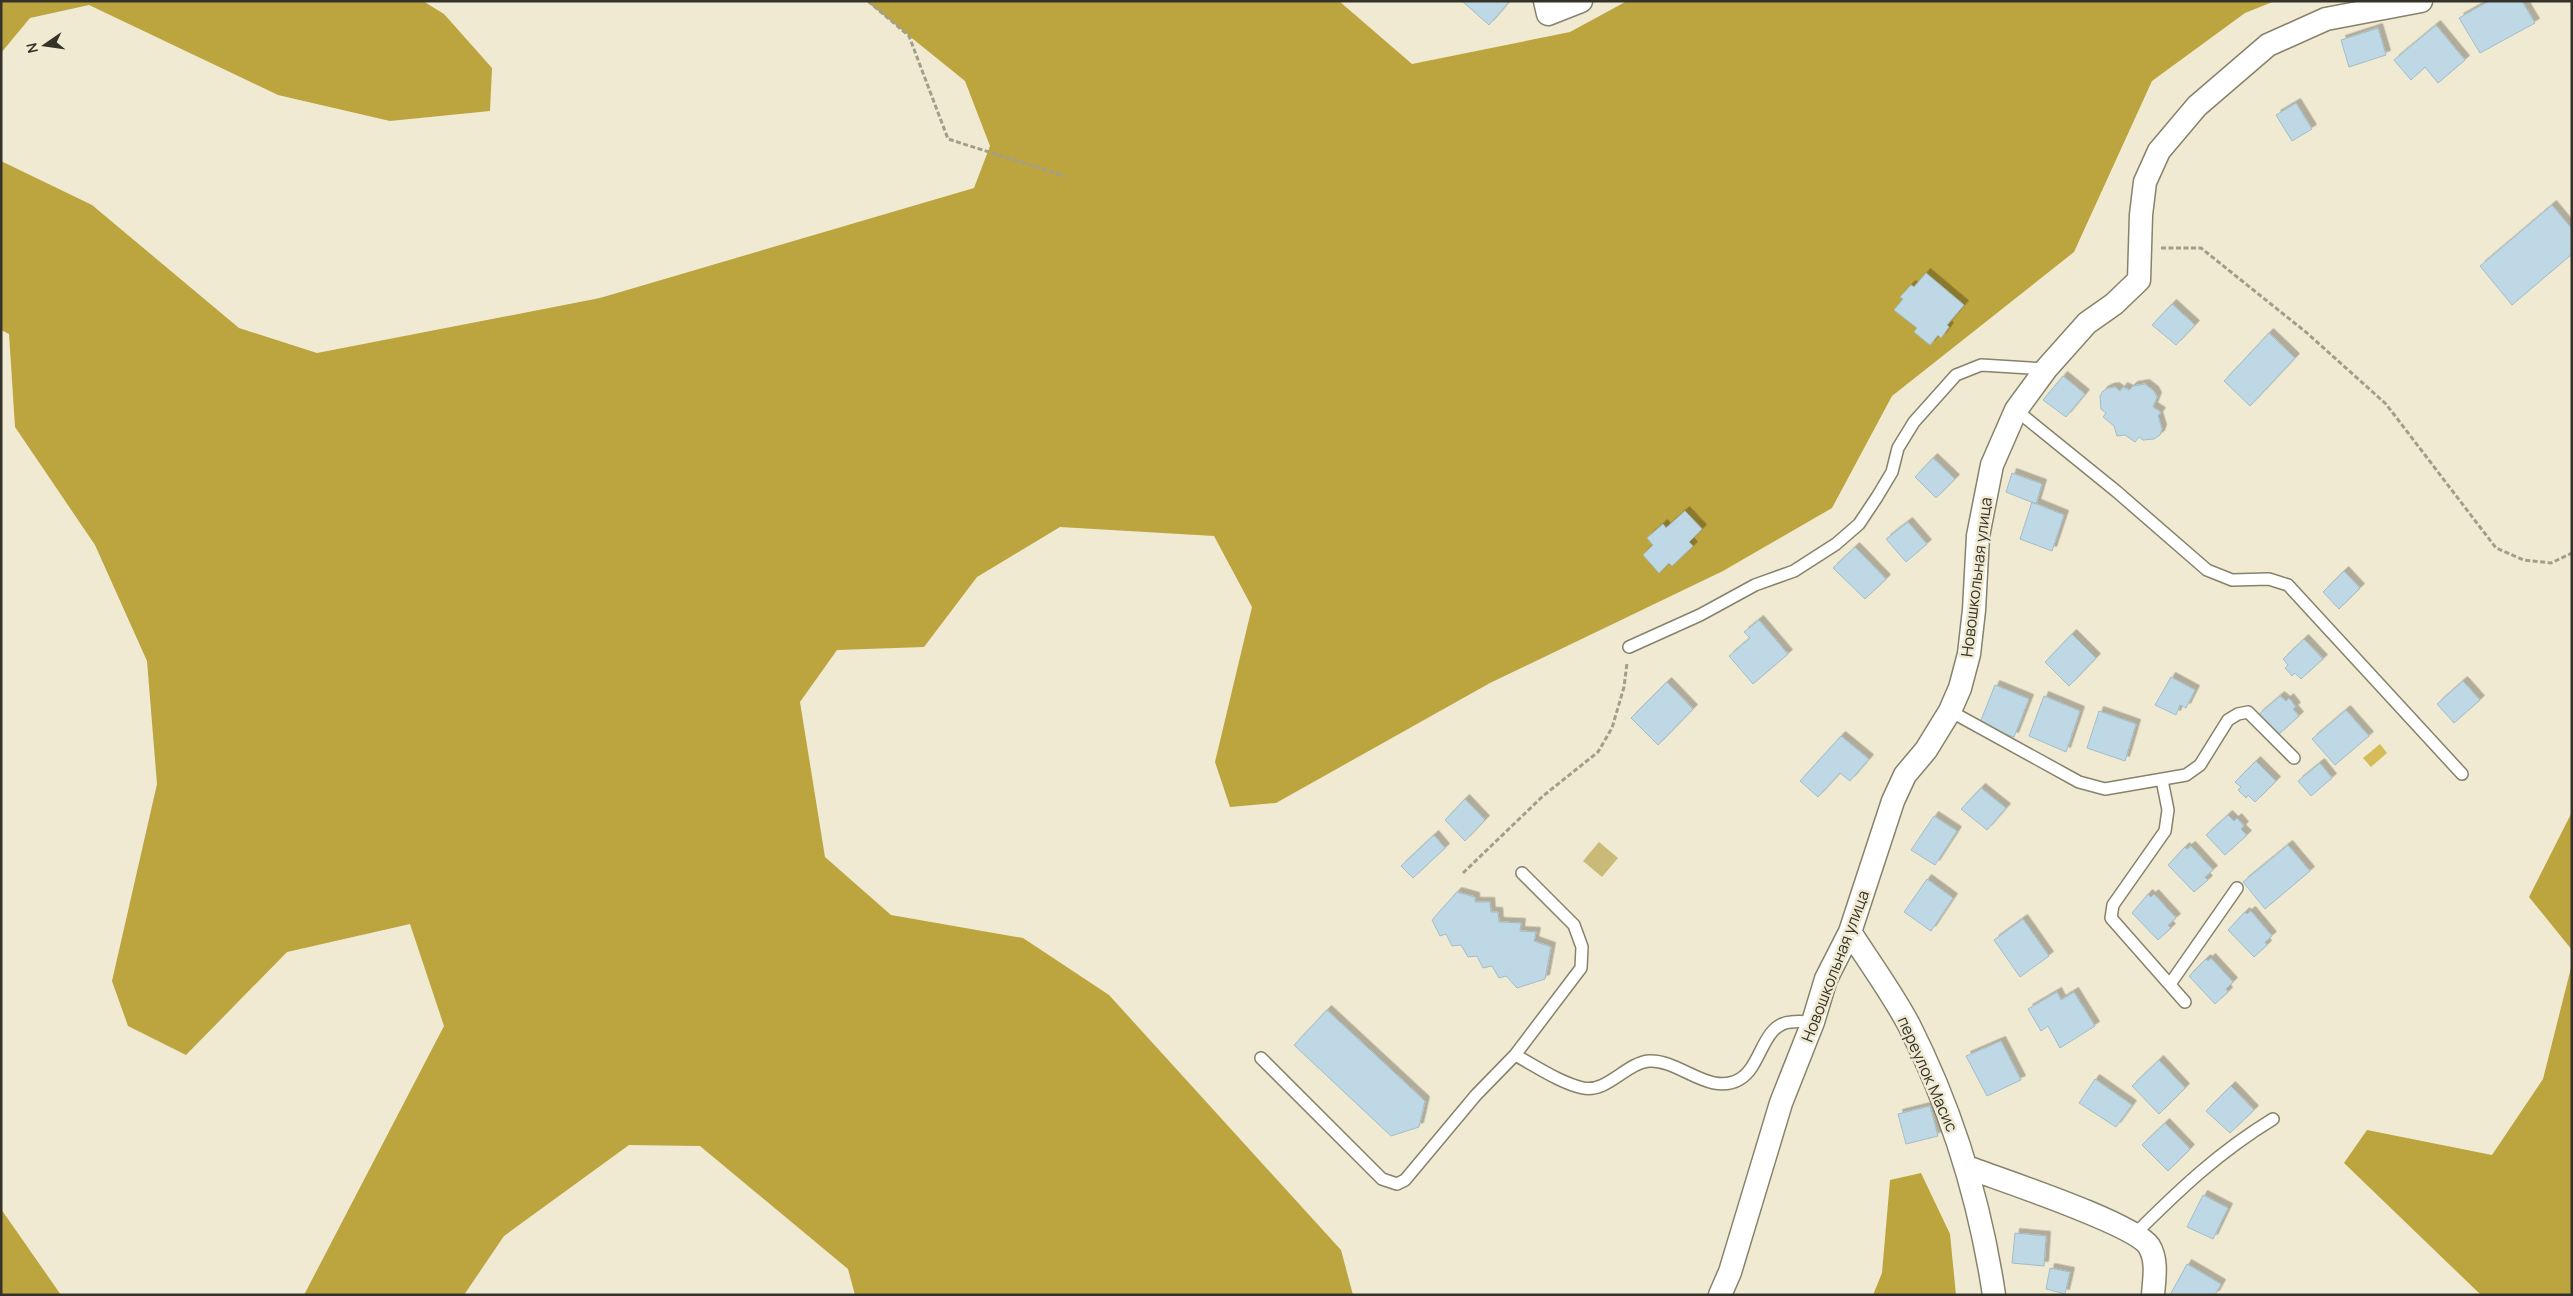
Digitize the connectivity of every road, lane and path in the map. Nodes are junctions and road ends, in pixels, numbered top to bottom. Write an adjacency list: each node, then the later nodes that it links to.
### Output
1 (868, 1): 5 (path)
2 (1545, 1): 3 (street)
3 (1580, 1)
4 (2421, 1): 6 (street, Новошкольная улица)
5 (1065, 176)
6 (2141, 251): 7 (street, Новошкольная улица); 9 (path)
7 (2046, 369): 8 (street, Новошкольная улица); 10 (lane)
8 (2016, 410): 11 (street, Новошкольная улица); 13 (lane)
9 (2572, 552)
10 (1629, 647): 15 (path)
11 (1950, 711): 14 (lane); 18 (street, Новошкольная улица)
12 (2294, 758): 14 (lane)
13 (2462, 774)
14 (2162, 780): 19 (lane)
15 (1463, 873)
16 (1522, 873): 22 (lane)
17 (2237, 888): 19 (lane)
18 (1850, 932): 21 (street, Новошкольная улица); 25 (street, переулок Масис)
19 (2170, 984): 20 (lane)
20 (2186, 1002)
21 (1814, 1022): 22 (lane); 27 (street, Новошкольная улица)
22 (1515, 1054): 23 (lane)
23 (1261, 1058)
24 (2273, 1119): 26 (lane)
25 (1967, 1167): 26 (street); 28 (street, переулок Масис)
26 (2136, 1234): 29 (street)
27 (1720, 1295)
28 (1994, 1295)
29 (2153, 1295)

